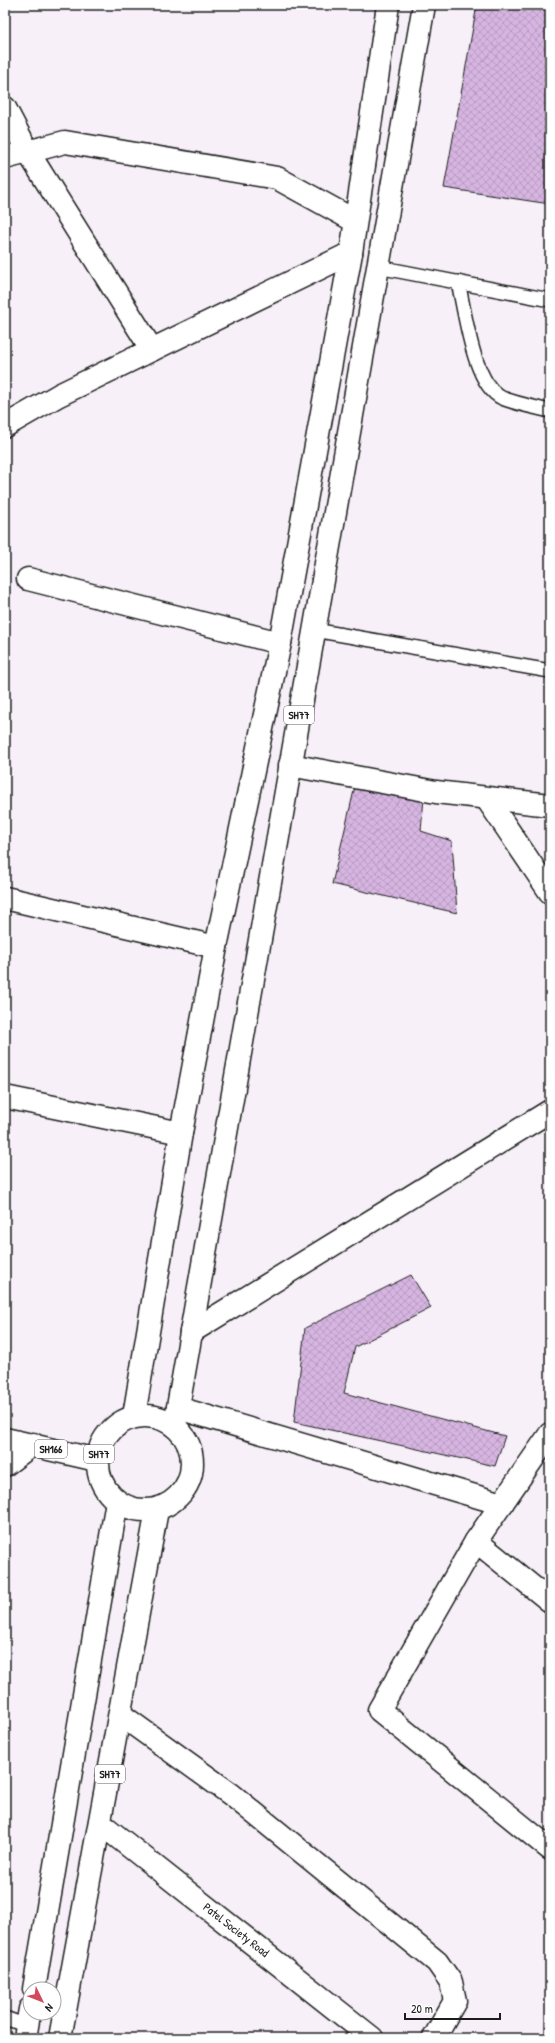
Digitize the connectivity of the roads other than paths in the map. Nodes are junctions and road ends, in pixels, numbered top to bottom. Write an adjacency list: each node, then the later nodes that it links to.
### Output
1 (388, 5): 6 (main road, SH77)
2 (424, 5): 8 (main road, SH77)
3 (5, 108): 4 (main road)
4 (28, 152): 5 (main road); 6 (main road); 11 (main road)
5 (5, 158)
6 (354, 220): 7 (main road, SH77)
7 (351, 253): 11 (main road); 16 (main road, SH77)
8 (378, 267): 9 (lane); 15 (main road, SH77)
9 (458, 282): 10 (lane); 12 (lane)
10 (550, 300)
11 (152, 350): 13 (main road)
12 (550, 411)
13 (5, 426)
14 (28, 579): 16 (main road)
15 (314, 630): 17 (lane); 18 (main road, SH77)
16 (280, 643): 23 (main road, SH77)
17 (550, 671)
18 (290, 765): 19 (main road); 27 (main road, SH77)
19 (487, 799): 20 (main road); 21 (main road)
20 (550, 805)
21 (550, 892)
22 (5, 898): 23 (main road)
23 (216, 947): 26 (main road, SH77)
24 (5, 1097): 26 (main road)
25 (550, 1111): 27 (main road)
26 (181, 1133): 28 (main road, SH77)
27 (191, 1332): 29 (main road, SH77)
28 (134, 1416): 29 (main road, SH77); 33 (main road, SH77)
29 (176, 1416): 36 (main road); 37 (main road)
30 (550, 1434): 36 (main road)
31 (5, 1438): 32 (main road, SH166)
32 (33, 1444): 33 (main road, SH166); 34 (main road)
33 (97, 1460): 35 (main road, SH77)
34 (5, 1465)
35 (117, 1501): 37 (main road, SH77); 43 (main road)
36 (502, 1504): 38 (main road)
37 (157, 1510): 40 (main road, SH77)
38 (476, 1541): 39 (main road); 42 (main road)
39 (550, 1601)
40 (121, 1715): 41 (main road, SH77); 46 (main road)
41 (100, 1823): 47 (main road, SH77); 48 (main road, Patel Society Road)
42 (550, 1849)
43 (35, 1981)
44 (5, 2018): 45 (lane)
45 (27, 2024)
46 (443, 2034)
47 (60, 2038)
48 (372, 2038)

